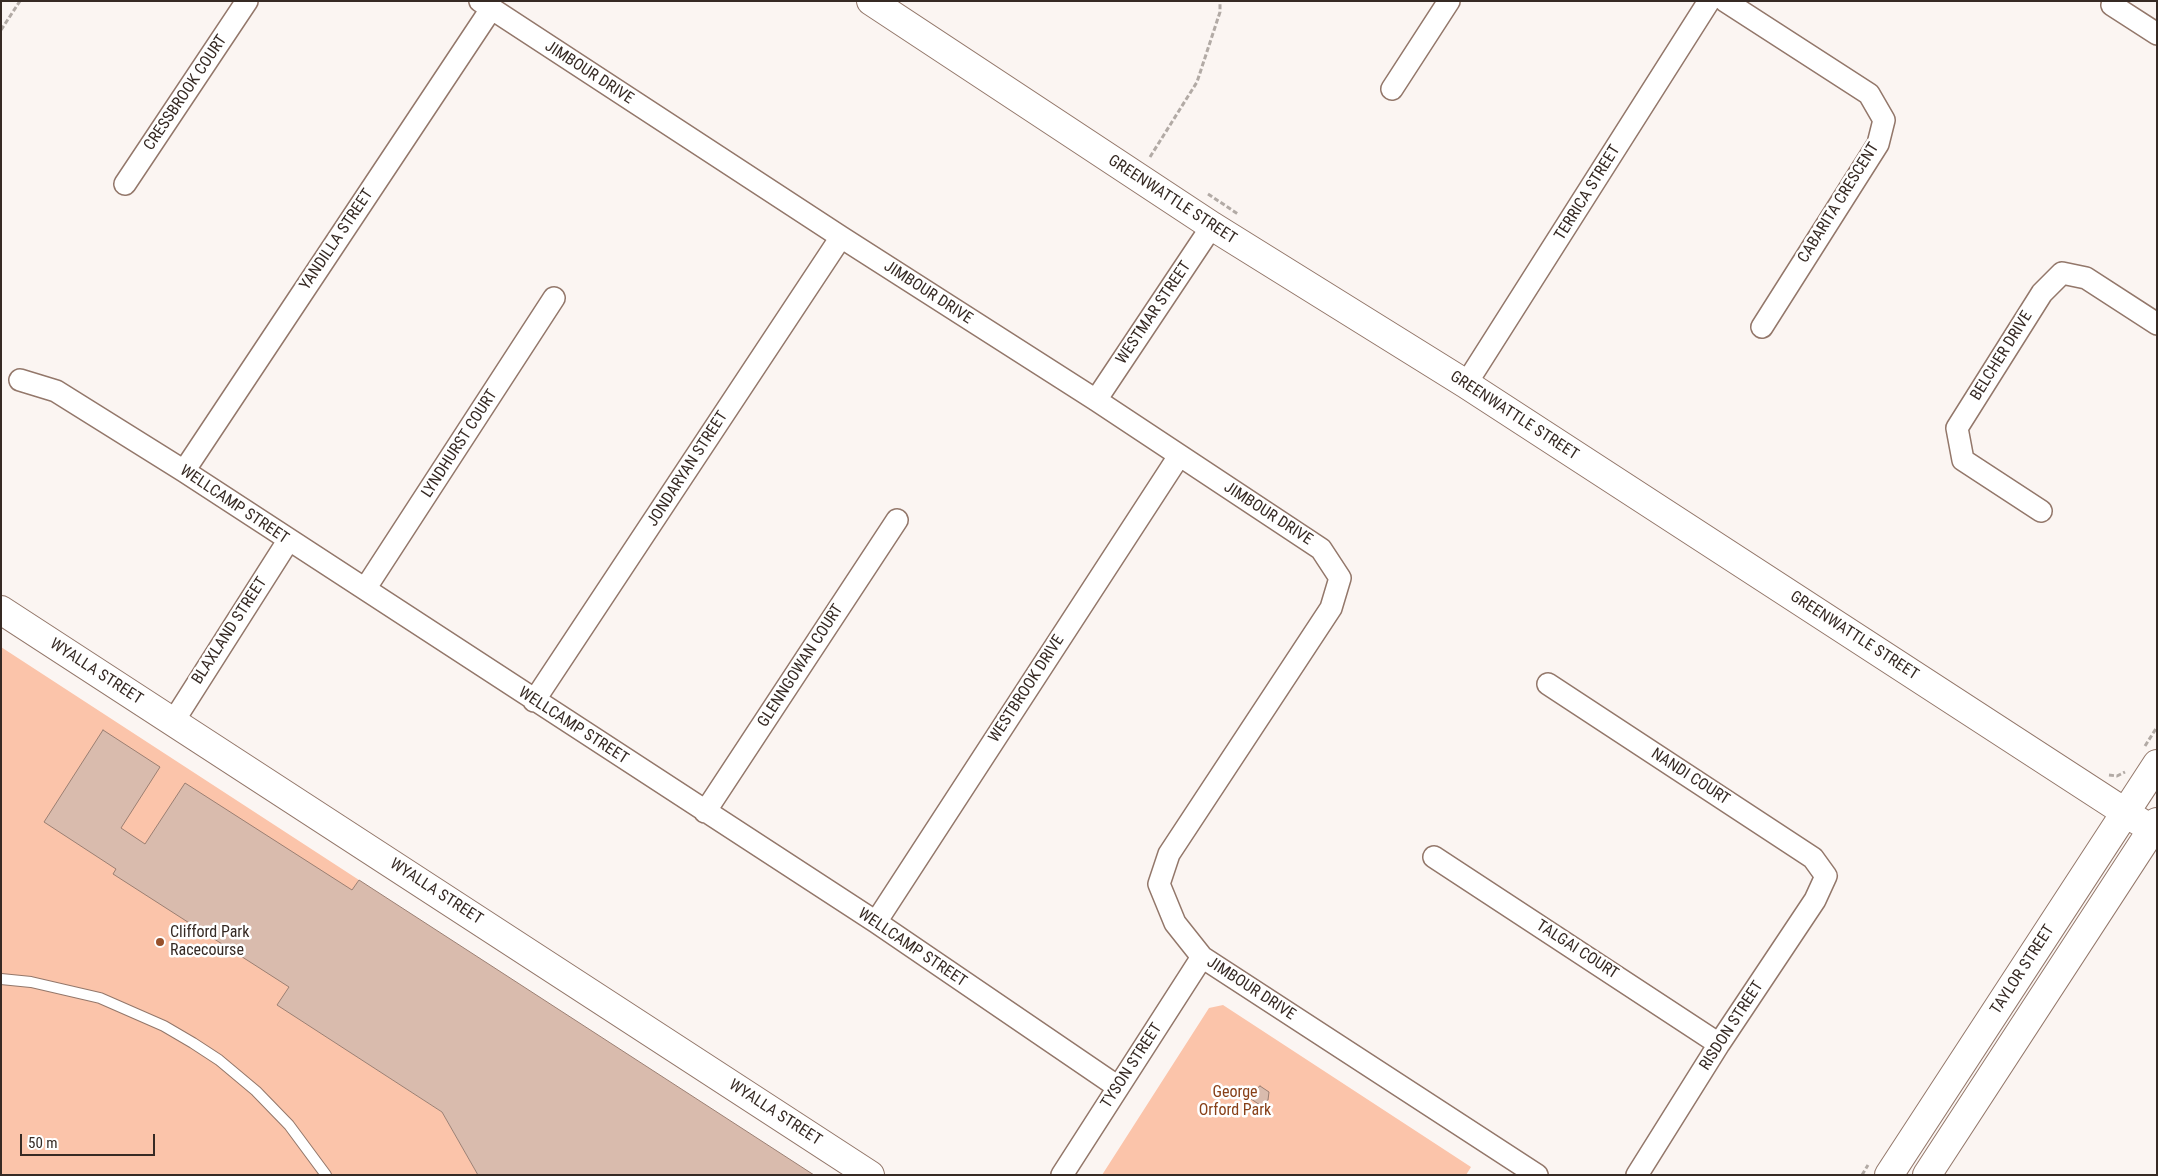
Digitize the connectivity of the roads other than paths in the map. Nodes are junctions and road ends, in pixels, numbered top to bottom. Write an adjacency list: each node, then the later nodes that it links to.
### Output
1 (247, 1): 10 (street, CRESSBROOK COURT)
2 (871, 1): 11 (street, GREENWATTLE STREET)
3 (1449, 1): 9 (street)
4 (1709, 1): 17 (street, TERRICA STREET)
5 (1726, 1): 15 (street, CABARITA CRESCENT)
6 (485, 5): 12 (street, JIMBOUR DRIVE); 20 (street, YANDILLA STREET)
7 (2112, 5): 8 (street)
8 (2157, 34)
9 (1392, 89)
10 (125, 184)
11 (1212, 226): 17 (street, GREENWATTLE STREET); 18 (street, WESTMAR STREET)
12 (841, 237): 18 (street, JIMBOUR DRIVE); 27 (street, JONDARYAN STREET)
13 (554, 298): 24 (street, LYNDHURST COURT)
14 (2157, 324): 21 (street, BELCHER DRIVE)
15 (1762, 328)
16 (20, 380): 20 (street, WELLCAMP STREET)
17 (1466, 384): 31 (street, GREENWATTLE STREET)
18 (1096, 400): 19 (street, JIMBOUR DRIVE)
19 (1179, 456): 35 (street, WESTBROOK DRIVE); 36 (street, JIMBOUR DRIVE)
20 (184, 471): 23 (street, WELLCAMP STREET)
21 (2041, 511)
22 (897, 520): 30 (street, GLENNGOWAN COURT)
23 (288, 541): 24 (street, WELLCAMP STREET); 28 (street, BLAXLAND STREET)
24 (366, 589): 27 (street, WELLCAMP STREET)
25 (1, 610): 28 (street, WYALLA STREET)
26 (1548, 684): 34 (street, NANDI COURT)
27 (534, 701): 30 (street, WELLCAMP STREET)
28 (173, 722): 41 (street, WYALLA STREET)
29 (2157, 764): 31 (street, TAYLOR STREET)
30 (705, 812): 35 (street, WELLCAMP STREET)
31 (2126, 812): 32 (street, GREENWATTLE STREET); 45 (street, TAYLOR STREET)
32 (2155, 828): 46 (street, TAYLOR STREET)
33 (1434, 857): 38 (street, TALGAI COURT)
34 (1826, 876): 38 (street, RISDON STREET)
35 (876, 922): 39 (street, WELLCAMP STREET)
36 (1202, 957): 39 (street, TYSON STREET); 43 (street, JIMBOUR DRIVE)
37 (1, 979): 40 (lane)
38 (1720, 1044): 44 (street, RISDON STREET)
39 (1118, 1087): 42 (street, TYSON STREET)
40 (326, 1175)
41 (870, 1175)
42 (1062, 1175)
43 (1536, 1175)
44 (1637, 1175)
45 (1889, 1175)
46 (1927, 1175)

